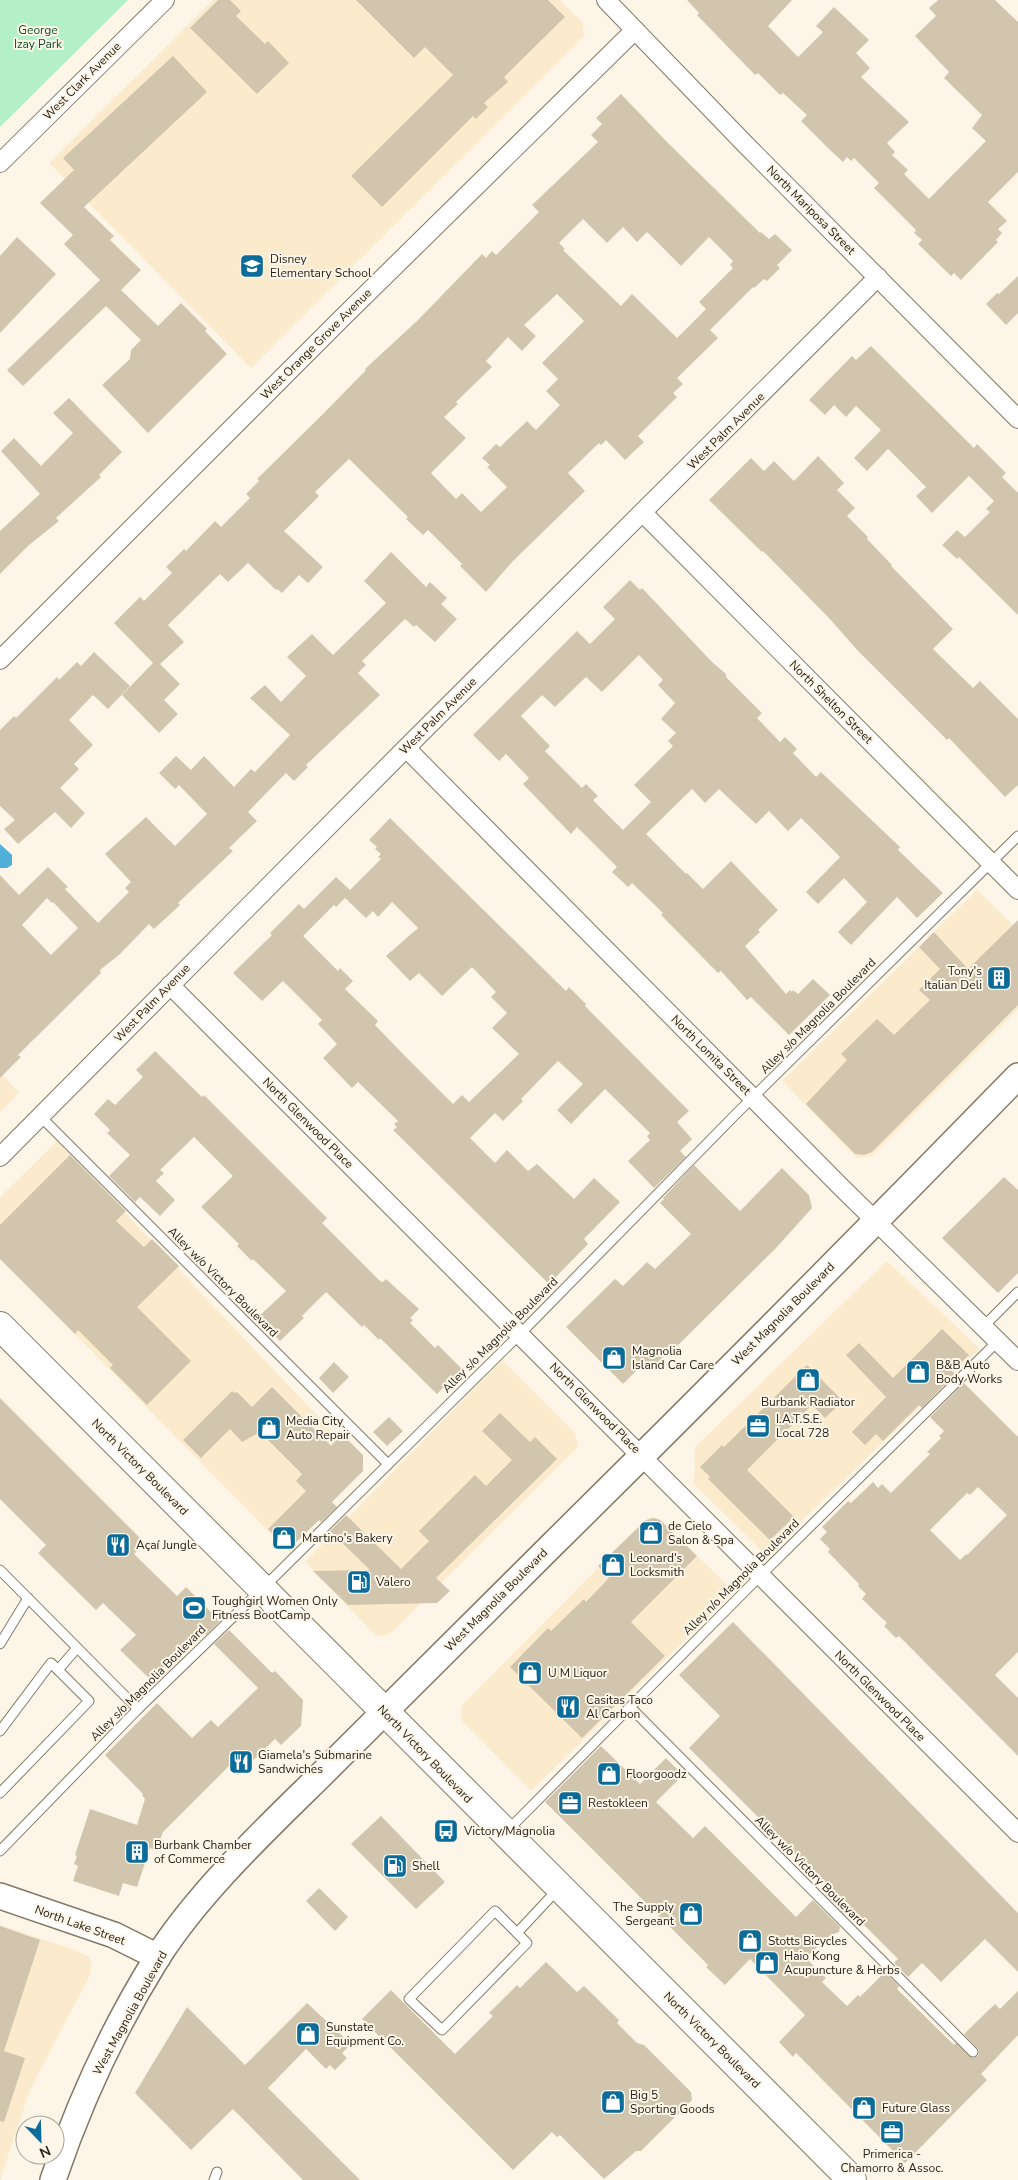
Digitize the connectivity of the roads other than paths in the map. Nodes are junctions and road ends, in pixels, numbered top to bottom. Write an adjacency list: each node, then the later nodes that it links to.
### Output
1 (165, 0): 4 (street, West Clark Avenue)
2 (606, 0): 3 (street, North Mariposa Street)
3 (635, 30): 5 (street, North Mariposa Street); 8 (street, West Orange Grove Avenue)
4 (0, 163)
5 (878, 277): 6 (street, North Mariposa Street); 7 (street, West Palm Avenue)
6 (1018, 419)
7 (643, 513): 9 (street, West Palm Avenue); 11 (street, North Shelton Street)
8 (0, 660)
9 (406, 748): 13 (street, West Palm Avenue); 15 (street, North Lomita Street)
10 (1018, 836): 11 (lane, Alley s/o Magnolia Boulevard)
11 (991, 863): 12 (street, North Shelton Street); 15 (lane, Alley s/o Magnolia Boulevard)
12 (1018, 890)
13 (170, 985): 16 (street, West Palm Avenue); 22 (street, North Glenwood Place)
14 (1018, 1076): 18 (main road, West Magnolia Boulevard)
15 (753, 1097): 18 (street, North Lomita Street); 22 (lane, Alley s/o Magnolia Boulevard)
16 (41, 1117): 17 (street, West Palm Avenue); 26 (lane, Alley w/o Victory Boulevard)
17 (0, 1157)
18 (876, 1221): 21 (street, North Lomita Street); 25 (main road, West Magnolia Boulevard)
19 (1018, 1292): 21 (lane)
20 (0, 1326): 29 (main road, North Victory Boulevard)
21 (984, 1326): 23 (street, North Lomita Street)
22 (520, 1334): 25 (street, North Glenwood Place); 26 (lane, Alley s/o Magnolia Boulevard)
23 (998, 1341): 24 (street, North Lomita Street); 28 (lane, Alley n/o Magnolia Boulevard)
24 (1018, 1361)
25 (642, 1456): 28 (street, North Glenwood Place); 36 (main road, West Magnolia Boulevard)
26 (388, 1464): 29 (lane, Alley s/o Magnolia Boulevard)
27 (0, 1570): 30 (lane)
28 (760, 1576): 34 (lane, Alley n/o Magnolia Boulevard); 39 (street, North Glenwood Place)
29 (262, 1589): 35 (lane, Alley s/o Magnolia Boulevard); 36 (main road, North Victory Boulevard)
30 (28, 1598): 31 (lane); 32 (lane)
31 (0, 1644)
32 (77, 1648): 33 (lane); 35 (lane)
33 (58, 1670): 37 (lane); 38 (lane)
34 (630, 1707): 40 (lane, Alley n/o Magnolia Boulevard); 46 (lane, Alley w/o Victory Boulevard)
35 (138, 1709): 41 (lane, Alley s/o Magnolia Boulevard)
36 (384, 1712): 40 (main road, North Victory Boulevard); 45 (main road, West Magnolia Boulevard)
37 (0, 1731)
38 (0, 1793)
39 (1018, 1833)
40 (504, 1834): 42 (main road, North Victory Boulevard)
41 (0, 1851)
42 (560, 1887): 44 (lane); 48 (main road, North Victory Boulevard)
43 (0, 1896): 45 (main road, North Lake Street)
44 (517, 1932): 44 (lane)
45 (158, 1958): 47 (main road, West Magnolia Boulevard)
46 (973, 2052)
47 (53, 2180)
48 (852, 2180)

